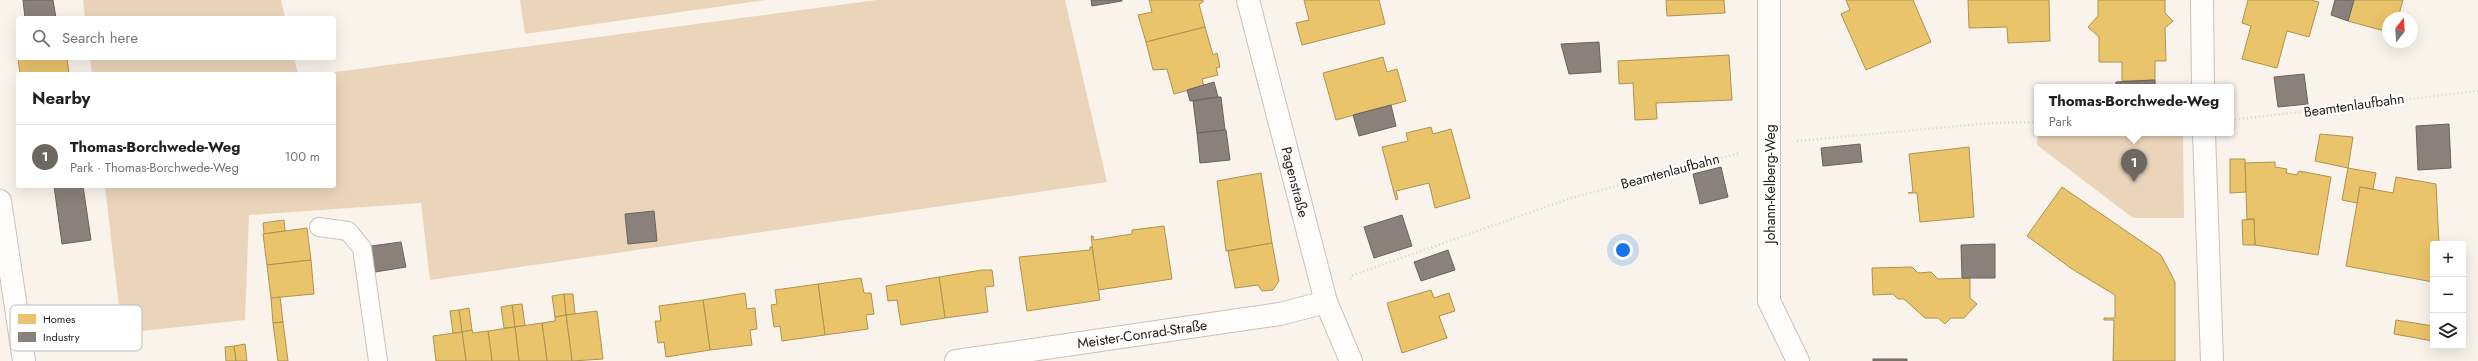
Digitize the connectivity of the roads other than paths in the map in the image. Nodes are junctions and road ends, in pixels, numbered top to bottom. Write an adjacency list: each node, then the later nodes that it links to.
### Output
1 (1248, 0): 8 (street, Pagenstraße)
2 (1769, 0): 15 (street, Johann-Kelberg-Weg)
3 (2202, 0): 4 (street)
4 (2203, 84)
5 (2204, 136): 16 (street)
6 (0, 200): 9 (street)
7 (319, 227): 12 (lane)
8 (1326, 302): 13 (street, Meister-Conrad-Straße); 14 (street, Pagenstraße)
9 (16, 305)
10 (23, 351): 11 (street)
11 (24, 361)
12 (378, 361)
13 (956, 361)
14 (1351, 361)
15 (1798, 361)
16 (2212, 361)

